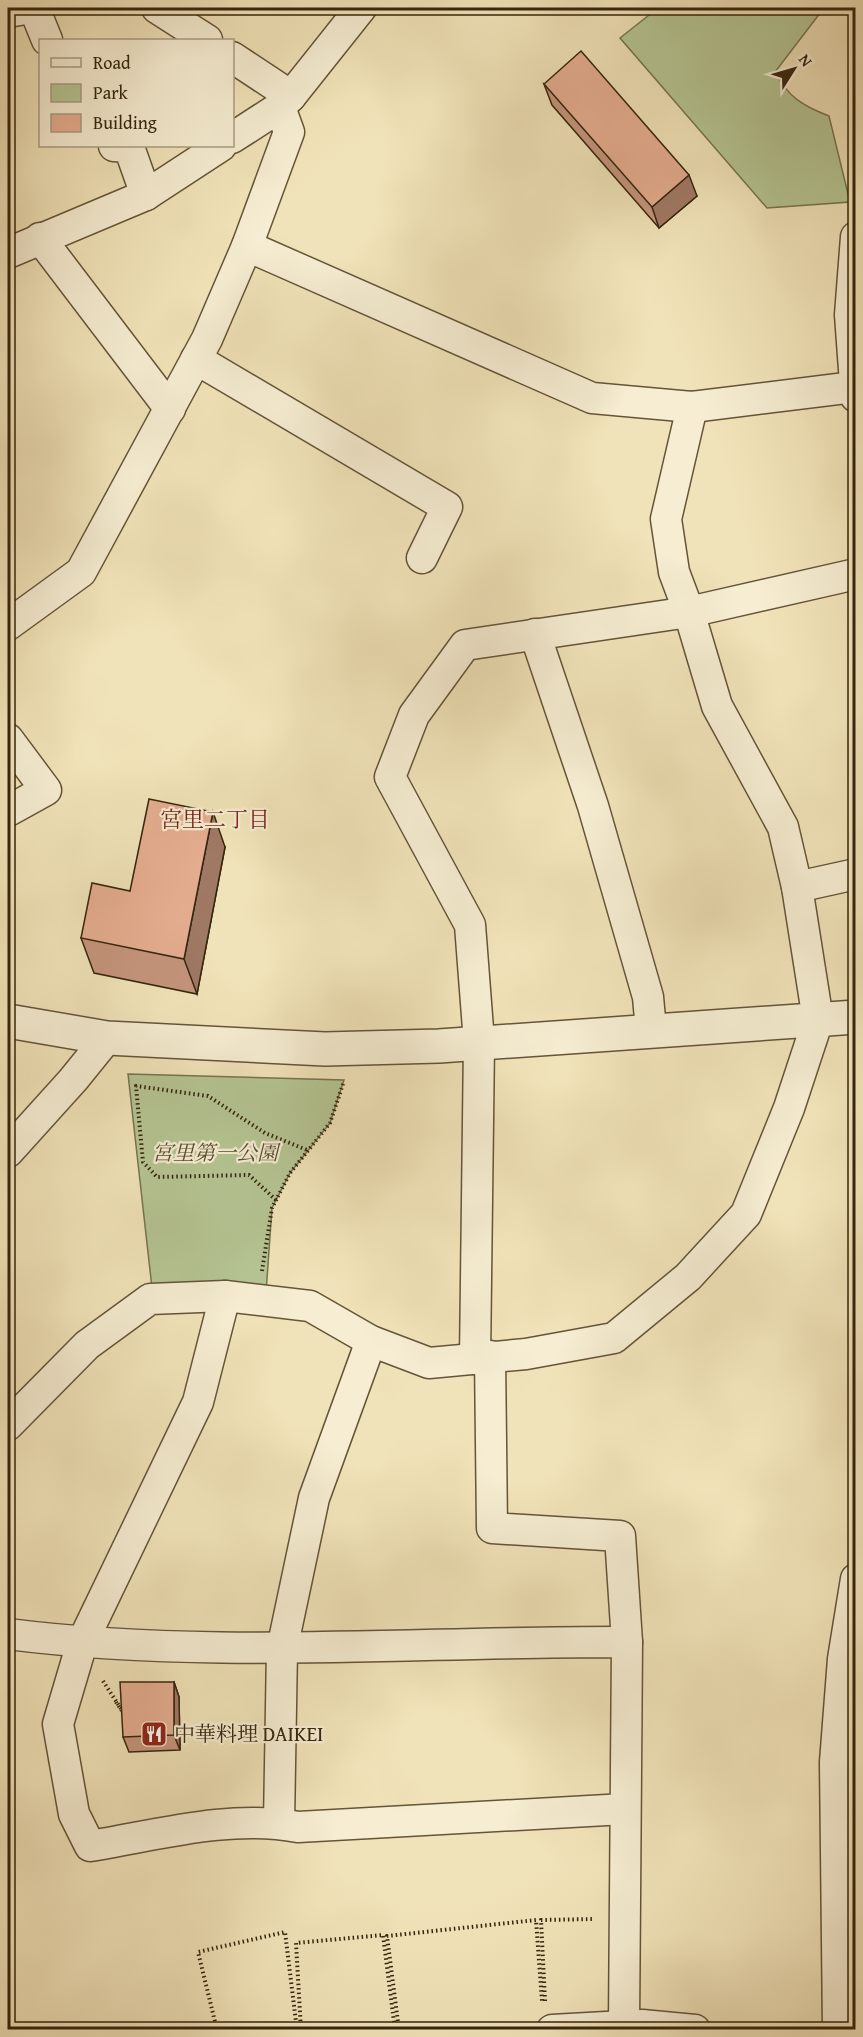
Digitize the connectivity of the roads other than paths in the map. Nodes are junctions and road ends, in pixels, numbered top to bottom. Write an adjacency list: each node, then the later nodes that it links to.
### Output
1 (32, 8): 4 (street); 5 (street)
2 (157, 8): 6 (street)
3 (361, 8): 8 (street)
4 (8, 12)
5 (47, 39)
6 (205, 39)
7 (234, 59): 8 (street)
8 (286, 102): 9 (street); 15 (street)
9 (234, 137)
10 (129, 147): 12 (street)
11 (219, 147): 12 (street)
12 (146, 195): 14 (street)
13 (855, 237): 18 (street)
14 (40, 238): 16 (street); 20 (street)
15 (247, 246): 17 (street); 19 (street)
16 (8, 253)
17 (196, 359): 20 (street); 21 (street)
18 (855, 392): 19 (street)
19 (693, 407): 23 (street)
20 (170, 408): 24 (street)
21 (422, 558)
22 (855, 574): 23 (street)
23 (689, 612): 25 (street); 29 (street)
24 (8, 625)
25 (535, 634): 33 (street); 35 (street)
26 (8, 739): 27 (street)
27 (8, 811)
28 (855, 874): 29 (street)
29 (797, 887): 31 (street)
30 (855, 1017): 31 (street)
31 (818, 1020): 33 (street); 39 (street)
32 (8, 1021): 34 (street)
33 (651, 1030): 35 (street)
34 (107, 1038): 35 (street); 36 (street)
35 (479, 1042): 39 (street)
36 (8, 1152)
37 (225, 1296): 38 (street); 40 (street); 44 (street)
38 (371, 1341): 39 (street); 45 (street)
39 (482, 1357): 43 (street)
40 (8, 1425)
41 (855, 1579): 51 (street)
42 (8, 1634): 44 (street)
43 (627, 1642): 45 (street); 46 (street)
44 (82, 1643): 45 (street); 47 (street)
45 (282, 1649): 47 (street)
46 (625, 1809): 47 (street); 49 (street)
47 (279, 1823)
48 (547, 2017): 49 (street)
49 (624, 2026): 50 (street)
50 (695, 2030)
51 (838, 2030)

